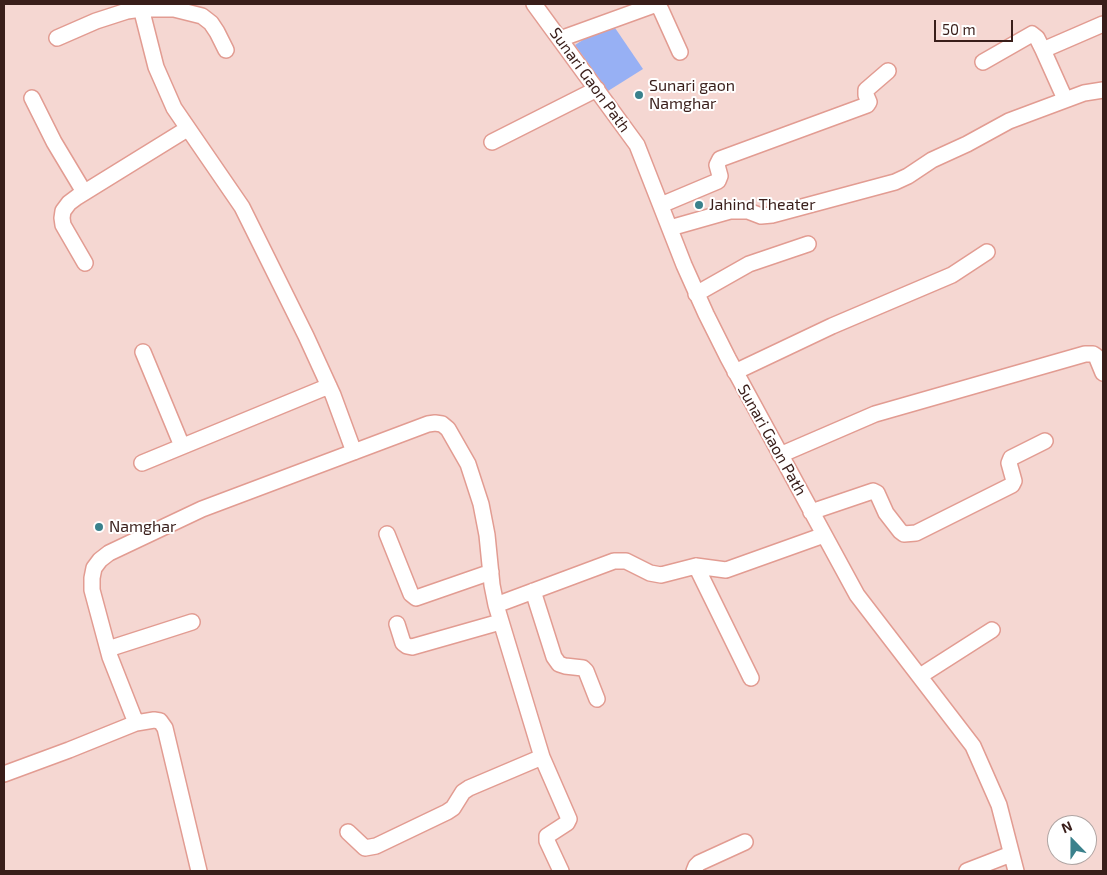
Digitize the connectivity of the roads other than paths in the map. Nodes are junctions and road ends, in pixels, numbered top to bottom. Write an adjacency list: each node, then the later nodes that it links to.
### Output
1 (534, 4): 5 (street, Sunari Gaon Path)
2 (140, 6): 4 (street); 6 (street); 15 (street)
3 (1103, 24): 7 (street)
4 (57, 38)
5 (560, 39): 8 (street); 11 (street, Sunari Gaon Path)
6 (226, 50)
7 (1043, 50): 9 (street); 14 (street)
8 (680, 52)
9 (983, 62)
10 (888, 70): 18 (street)
11 (597, 89): 16 (street); 18 (street, Sunari Gaon Path)
12 (1102, 94): 14 (street)
13 (32, 98): 17 (street)
14 (1065, 99): 19 (street)
15 (187, 129): 17 (street); 27 (street)
16 (492, 142)
17 (84, 192): 22 (street)
18 (661, 205): 19 (street, Sunari Gaon Path)
19 (670, 228): 23 (street, Sunari Gaon Path)
20 (808, 244): 23 (street)
21 (987, 252): 25 (street)
22 (85, 263)
23 (696, 294): 25 (street, Sunari Gaon Path)
24 (143, 352): 29 (street)
25 (735, 372): 31 (street, Sunari Gaon Path)
26 (1103, 373): 31 (street)
27 (329, 386): 29 (street); 30 (street)
28 (1045, 441): 33 (street)
29 (182, 446): 32 (street)
30 (354, 452): 37 (street); 44 (street)
31 (780, 456): 33 (street, Sunari Gaon Path)
32 (142, 463)
33 (811, 512): 35 (street, Sunari Gaon Path)
34 (387, 534): 37 (street)
35 (824, 535): 36 (street); 45 (street, Sunari Gaon Path)
36 (696, 566): 38 (street); 46 (street)
37 (491, 572): 39 (street)
38 (533, 591): 39 (street); 47 (street)
39 (496, 604): 41 (street)
40 (192, 622): 44 (street)
41 (500, 622): 42 (street); 49 (street)
42 (397, 624)
43 (992, 630): 45 (street)
44 (108, 649): 48 (street)
45 (920, 676): 53 (street, Sunari Gaon Path)
46 (751, 678)
47 (597, 698)
48 (136, 723): 50 (street); 54 (street)
49 (542, 757): 51 (street); 55 (street)
50 (4, 774)
51 (348, 832)
52 (745, 842): 56 (street)
53 (1011, 854): 57 (street); 58 (street, Sunari Gaon Path)
54 (199, 871)
55 (561, 871)
56 (694, 871)
57 (967, 871)
58 (1016, 871)

